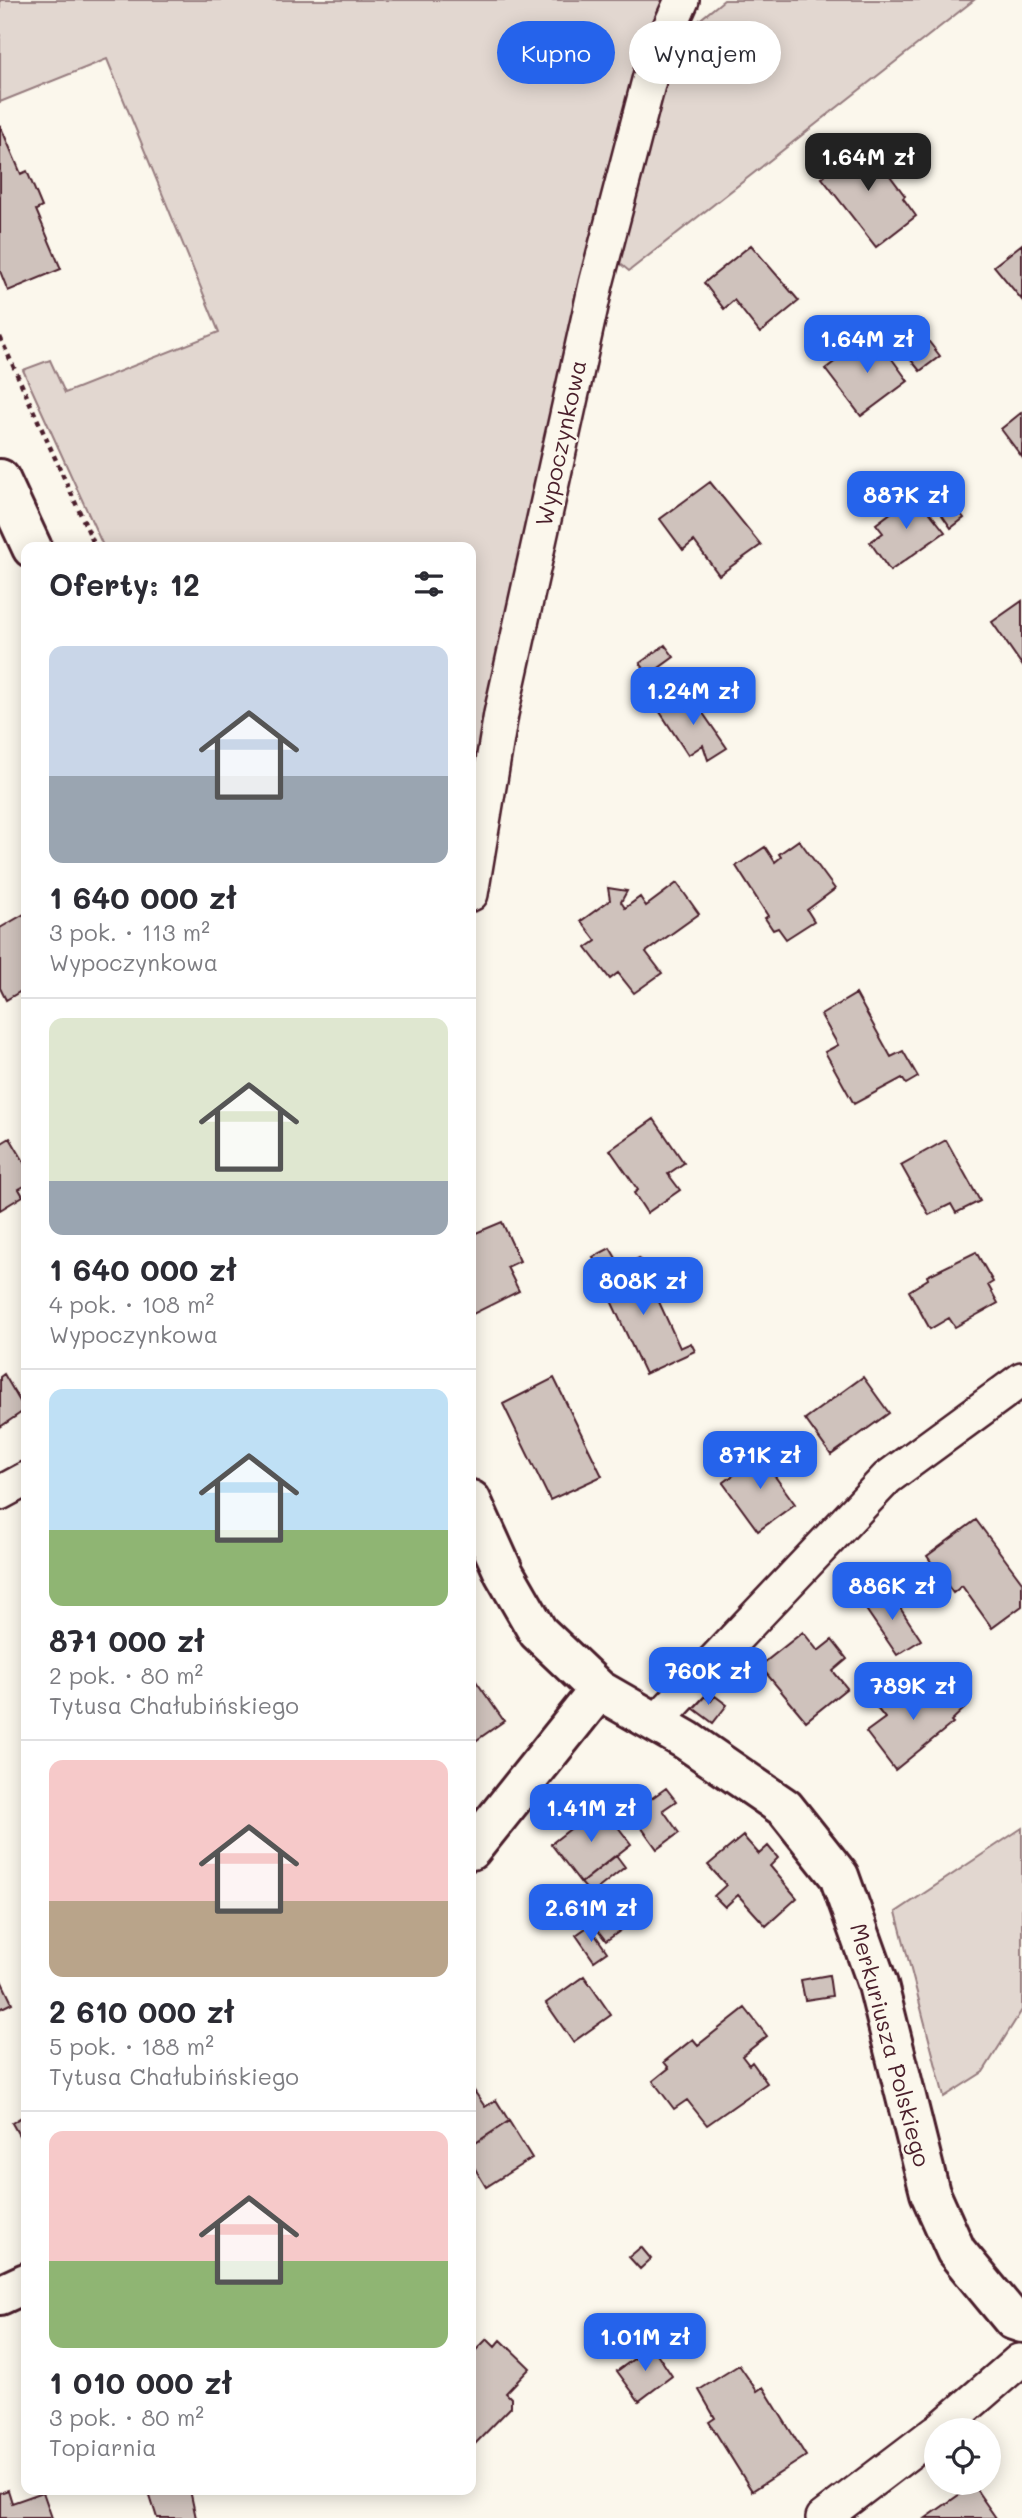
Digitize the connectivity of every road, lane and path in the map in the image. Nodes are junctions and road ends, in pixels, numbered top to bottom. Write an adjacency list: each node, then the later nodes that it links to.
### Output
1 (682, 0): 6 (street, Wypoczynkowa)
2 (0, 337): 5 (path)
3 (0, 479): 4 (street)
4 (29, 542)
5 (93, 542)
6 (476, 864)
7 (1022, 1378): 12 (street)
8 (21, 1482): 9 (street)
9 (0, 1493)
10 (476, 1511): 11 (street, Merkuriusza Polskiego)
11 (599, 1690): 12 (street, Merkuriusza Polskiego); 13 (street)
12 (655, 1723): 16 (street, Merkuriusza Polskiego)
13 (476, 1844)
14 (21, 2285): 15 (street)
15 (0, 2295)
16 (1018, 2322): 17 (street)
17 (1021, 2373): 18 (street)
18 (956, 2418)
19 (924, 2441): 20 (street)
20 (823, 2518)

